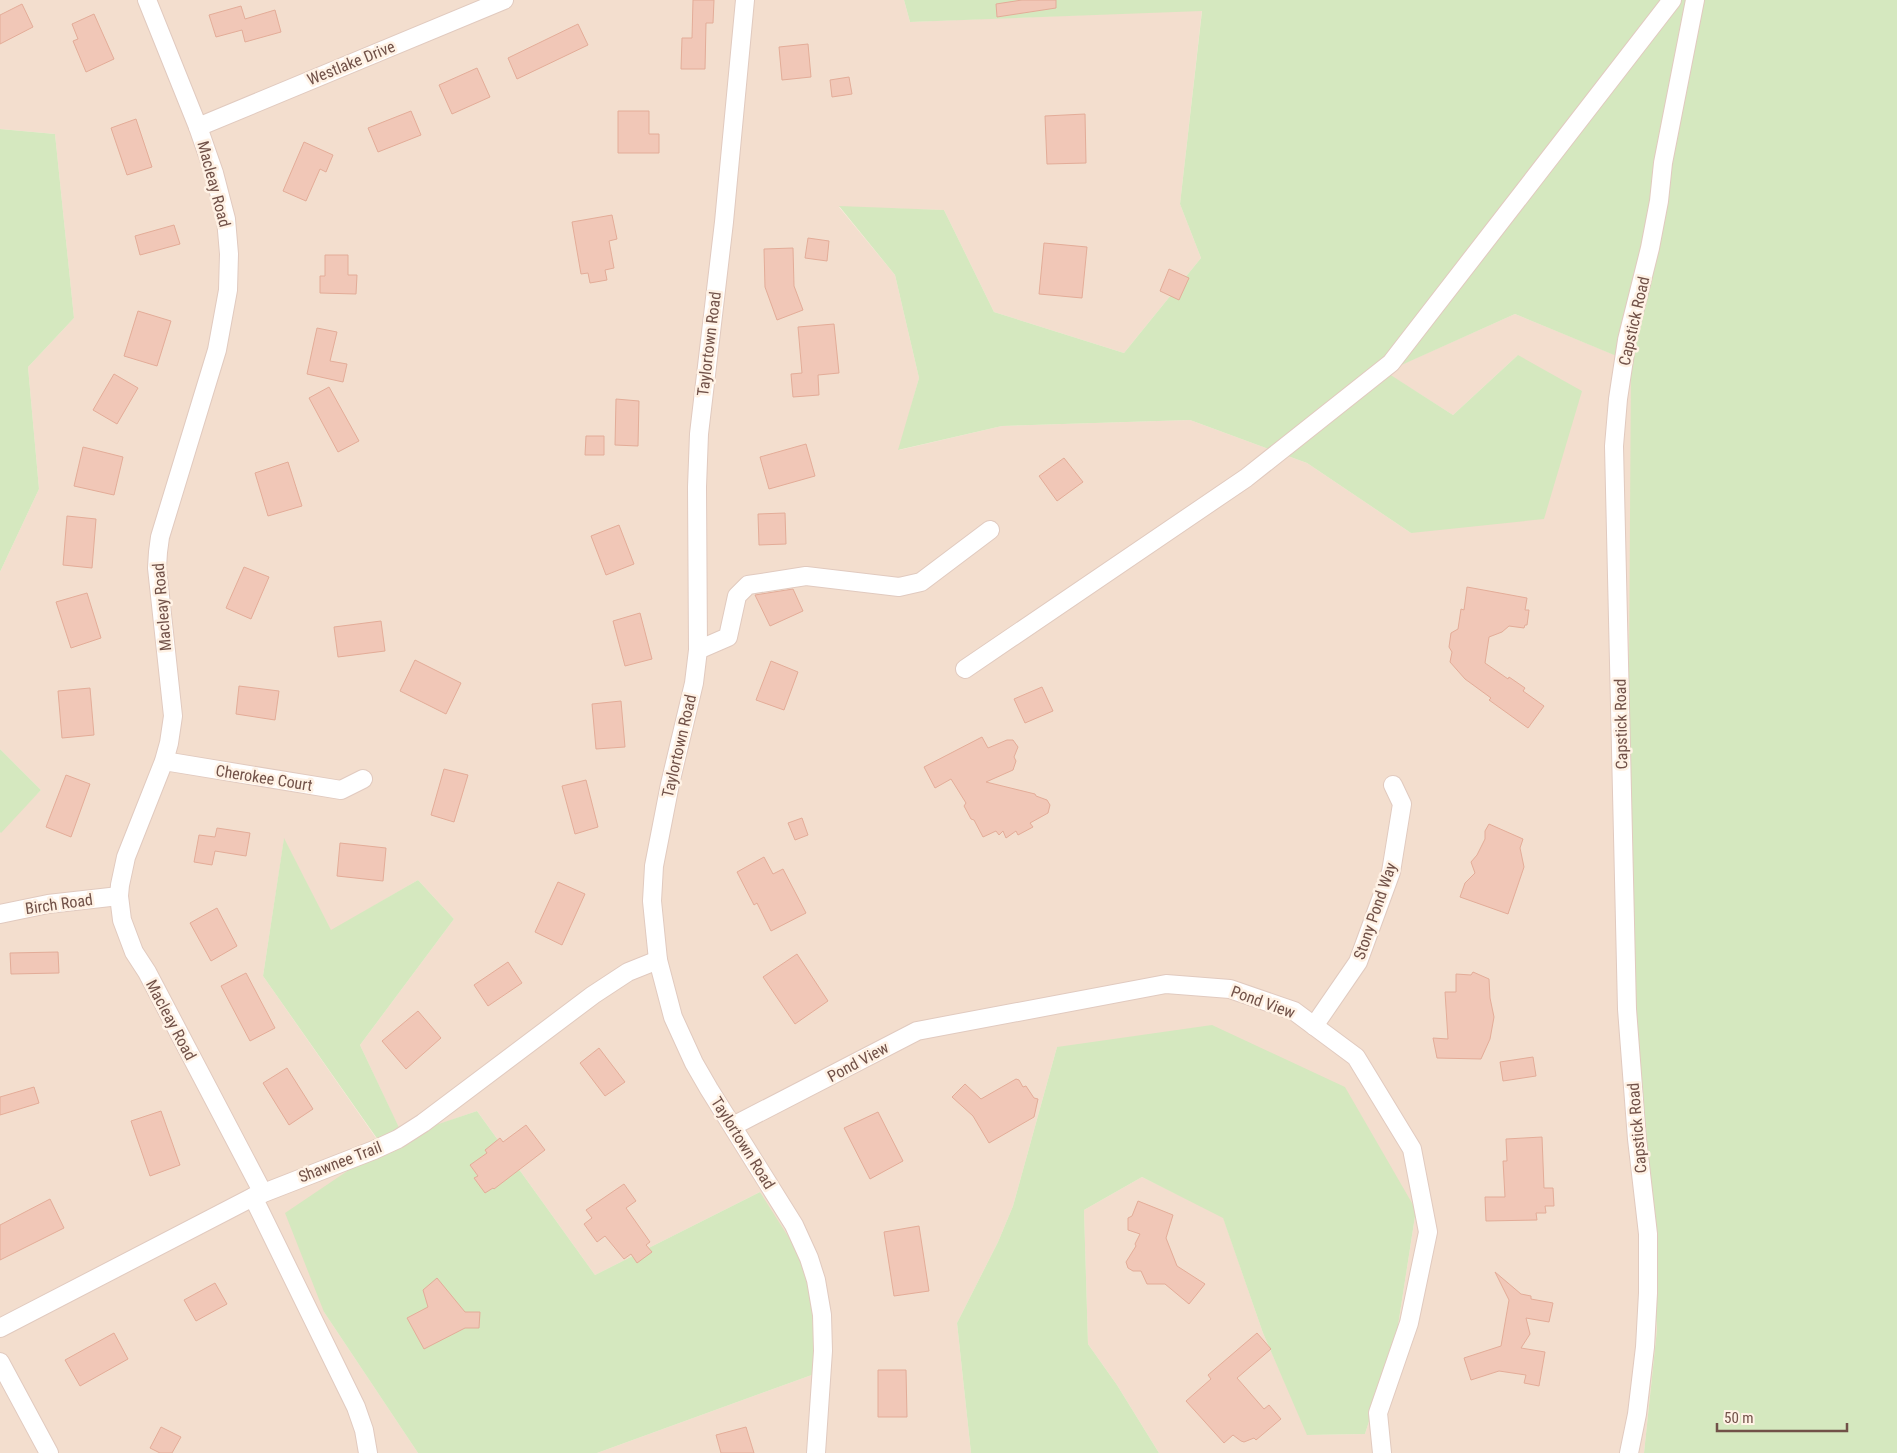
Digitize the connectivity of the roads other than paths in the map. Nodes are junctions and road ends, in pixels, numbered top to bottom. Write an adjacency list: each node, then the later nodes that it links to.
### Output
1 (147, 0): 6 (street, Macleay Road)
2 (504, 0): 6 (street, Westlake Drive)
3 (745, 0): 8 (street, Taylortown Road)
4 (1672, 0): 9 (street)
5 (1695, 0): 25 (street, Capstick Road)
6 (198, 127): 10 (street, Macleay Road)
7 (990, 530): 8 (street)
8 (698, 650): 15 (street, Taylortown Road)
9 (965, 669)
10 (164, 761): 11 (street, Cherokee Court); 13 (street, Macleay Road)
11 (363, 779)
12 (1393, 785): 16 (street, Stony Pond Way)
13 (119, 896): 14 (street, Birch Road); 18 (street, Macleay Road)
14 (0, 914)
15 (658, 960): 17 (street, Taylortown Road); 18 (street, Shawnee Trail)
16 (1314, 1026): 17 (street, Pond View); 24 (street, Pond View)
17 (733, 1126): 23 (street, Taylortown Road)
18 (258, 1195): 19 (street, Shawnee Trail); 22 (street, Macleay Road)
19 (0, 1328)
20 (0, 1362): 21 (street)
21 (49, 1453)
22 (368, 1453)
23 (816, 1453)
24 (1382, 1453)
25 (1629, 1453)

